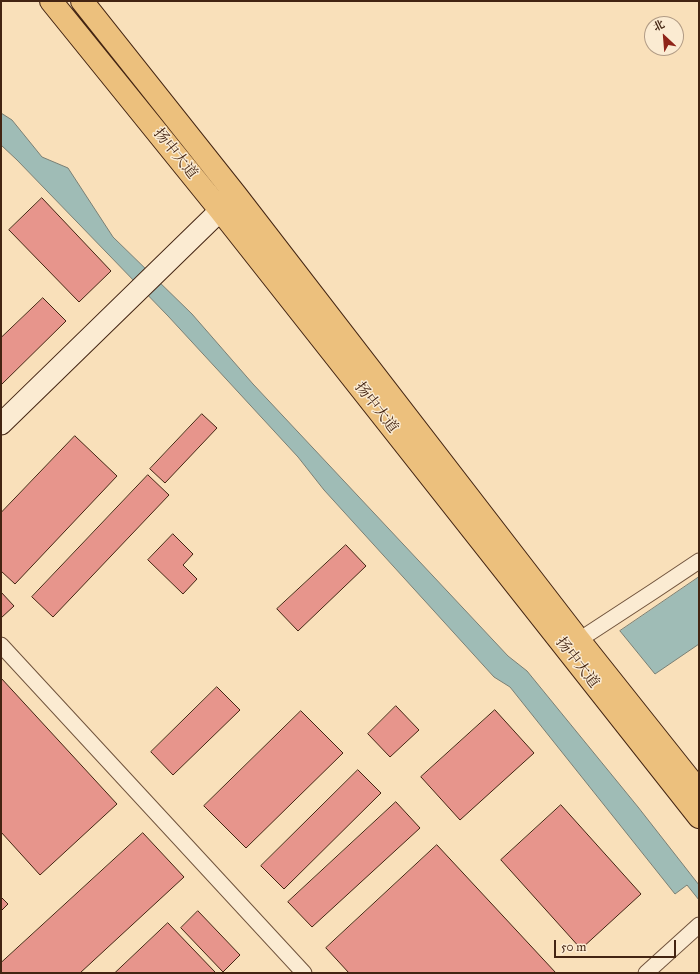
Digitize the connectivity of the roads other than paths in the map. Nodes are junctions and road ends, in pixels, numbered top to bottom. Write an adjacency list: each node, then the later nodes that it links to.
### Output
1 (52, 1): 4 (main road, 扬中大道)
2 (82, 1): 3 (main road, 扬中大道)
3 (236, 195): 4 (street); 7 (main road, 扬中大道)
4 (220, 210): 5 (street); 10 (main road, 扬中大道)
5 (1, 424)
6 (699, 561): 7 (street)
7 (580, 640): 9 (main road, 扬中大道)
8 (1, 645): 12 (street)
9 (699, 791)
10 (699, 817)
11 (699, 925): 13 (street)
12 (304, 973)
13 (646, 973)

